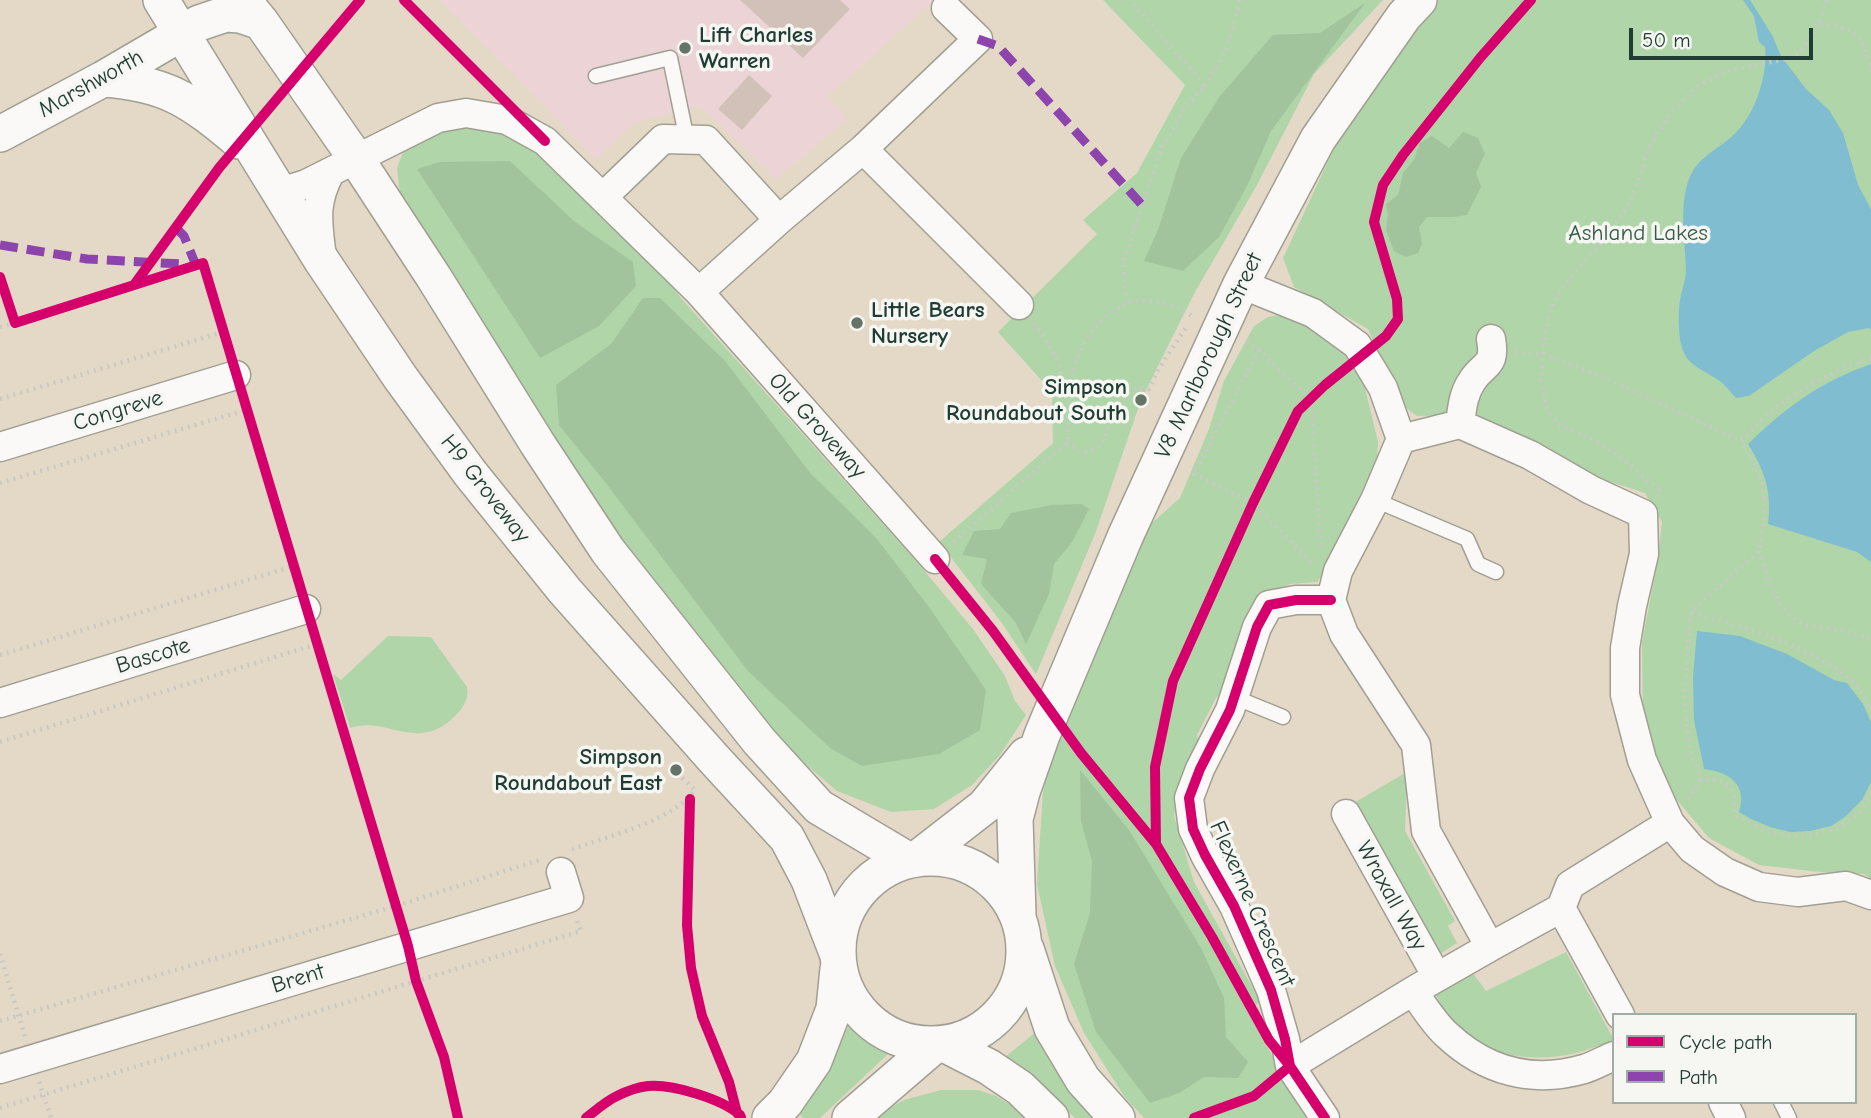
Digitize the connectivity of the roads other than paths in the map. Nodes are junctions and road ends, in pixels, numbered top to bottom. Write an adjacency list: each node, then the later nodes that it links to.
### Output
1 (161, 0): 4 (street)
2 (1419, 0): 17 (street, V8 Marlborough Street)
3 (947, 8): 11 (street)
4 (196, 18): 5 (street, Marshworth); 7 (street, Marshworth); 8 (street)
5 (258, 19): 12 (street)
6 (597, 76): 10 (lane)
7 (103, 79): 8 (street); 9 (street, Marshworth)
8 (209, 99): 13 (street, H9 Groveway)
9 (0, 134)
10 (687, 140): 14 (street); 15 (street)
11 (863, 149): 15 (street); 19 (street)
12 (343, 167): 13 (street, Old Groveway); 14 (street, Old Groveway); 16 (street); 36 (street)
13 (269, 174): 16 (street, H9 Groveway)
14 (603, 197): 18 (street, Old Groveway)
15 (779, 220): 18 (street)
16 (322, 261): 42 (street, H9 Groveway)
17 (1241, 284): 23 (street); 33 (street, V8 Marlborough Street)
18 (699, 292): 26 (street, Old Groveway)
19 (1019, 305)
20 (1491, 347): 22 (street)
21 (236, 375): 24 (street, Congreve)
22 (1460, 424): 23 (street); 35 (street)
23 (1401, 439): 25 (street)
24 (0, 447)
25 (1376, 500): 27 (lane); 28 (street)
26 (935, 559)
27 (1496, 572)
28 (1331, 600): 30 (street, Flexerne Crescent); 41 (street)
29 (306, 609): 31 (street, Bascote)
30 (1234, 697): 32 (lane); 47 (street, Flexerne Crescent)
31 (0, 703)
32 (1283, 717)
33 (1042, 735): 36 (street, V8 Marlborough Street); 40 (street, V8 Marlborough Street)
34 (1346, 814): 43 (street, Wraxall Way)
35 (1670, 823): 38 (street); 39 (street)
36 (913, 859): 40 (street); 42 (street)
37 (563, 875): 48 (street, Brent)
38 (1871, 895)
39 (1561, 908): 41 (street, Wraxall Way); 44 (street)
40 (1021, 929): 45 (street); 52 (street)
41 (1490, 947): 43 (street, Wraxall Way)
42 (838, 959): 45 (street); 49 (street)
43 (1425, 984): 46 (street, Wraxall Way); 47 (street, Wraxall Way)
44 (1619, 1013)
45 (940, 1044): 50 (street); 51 (street)
46 (1612, 1057)
47 (1290, 1066): 53 (street, Flexerne Crescent)
48 (0, 1069)
49 (778, 1110)
50 (850, 1118)
51 (1051, 1118)
52 (1117, 1118)
53 (1325, 1118)

